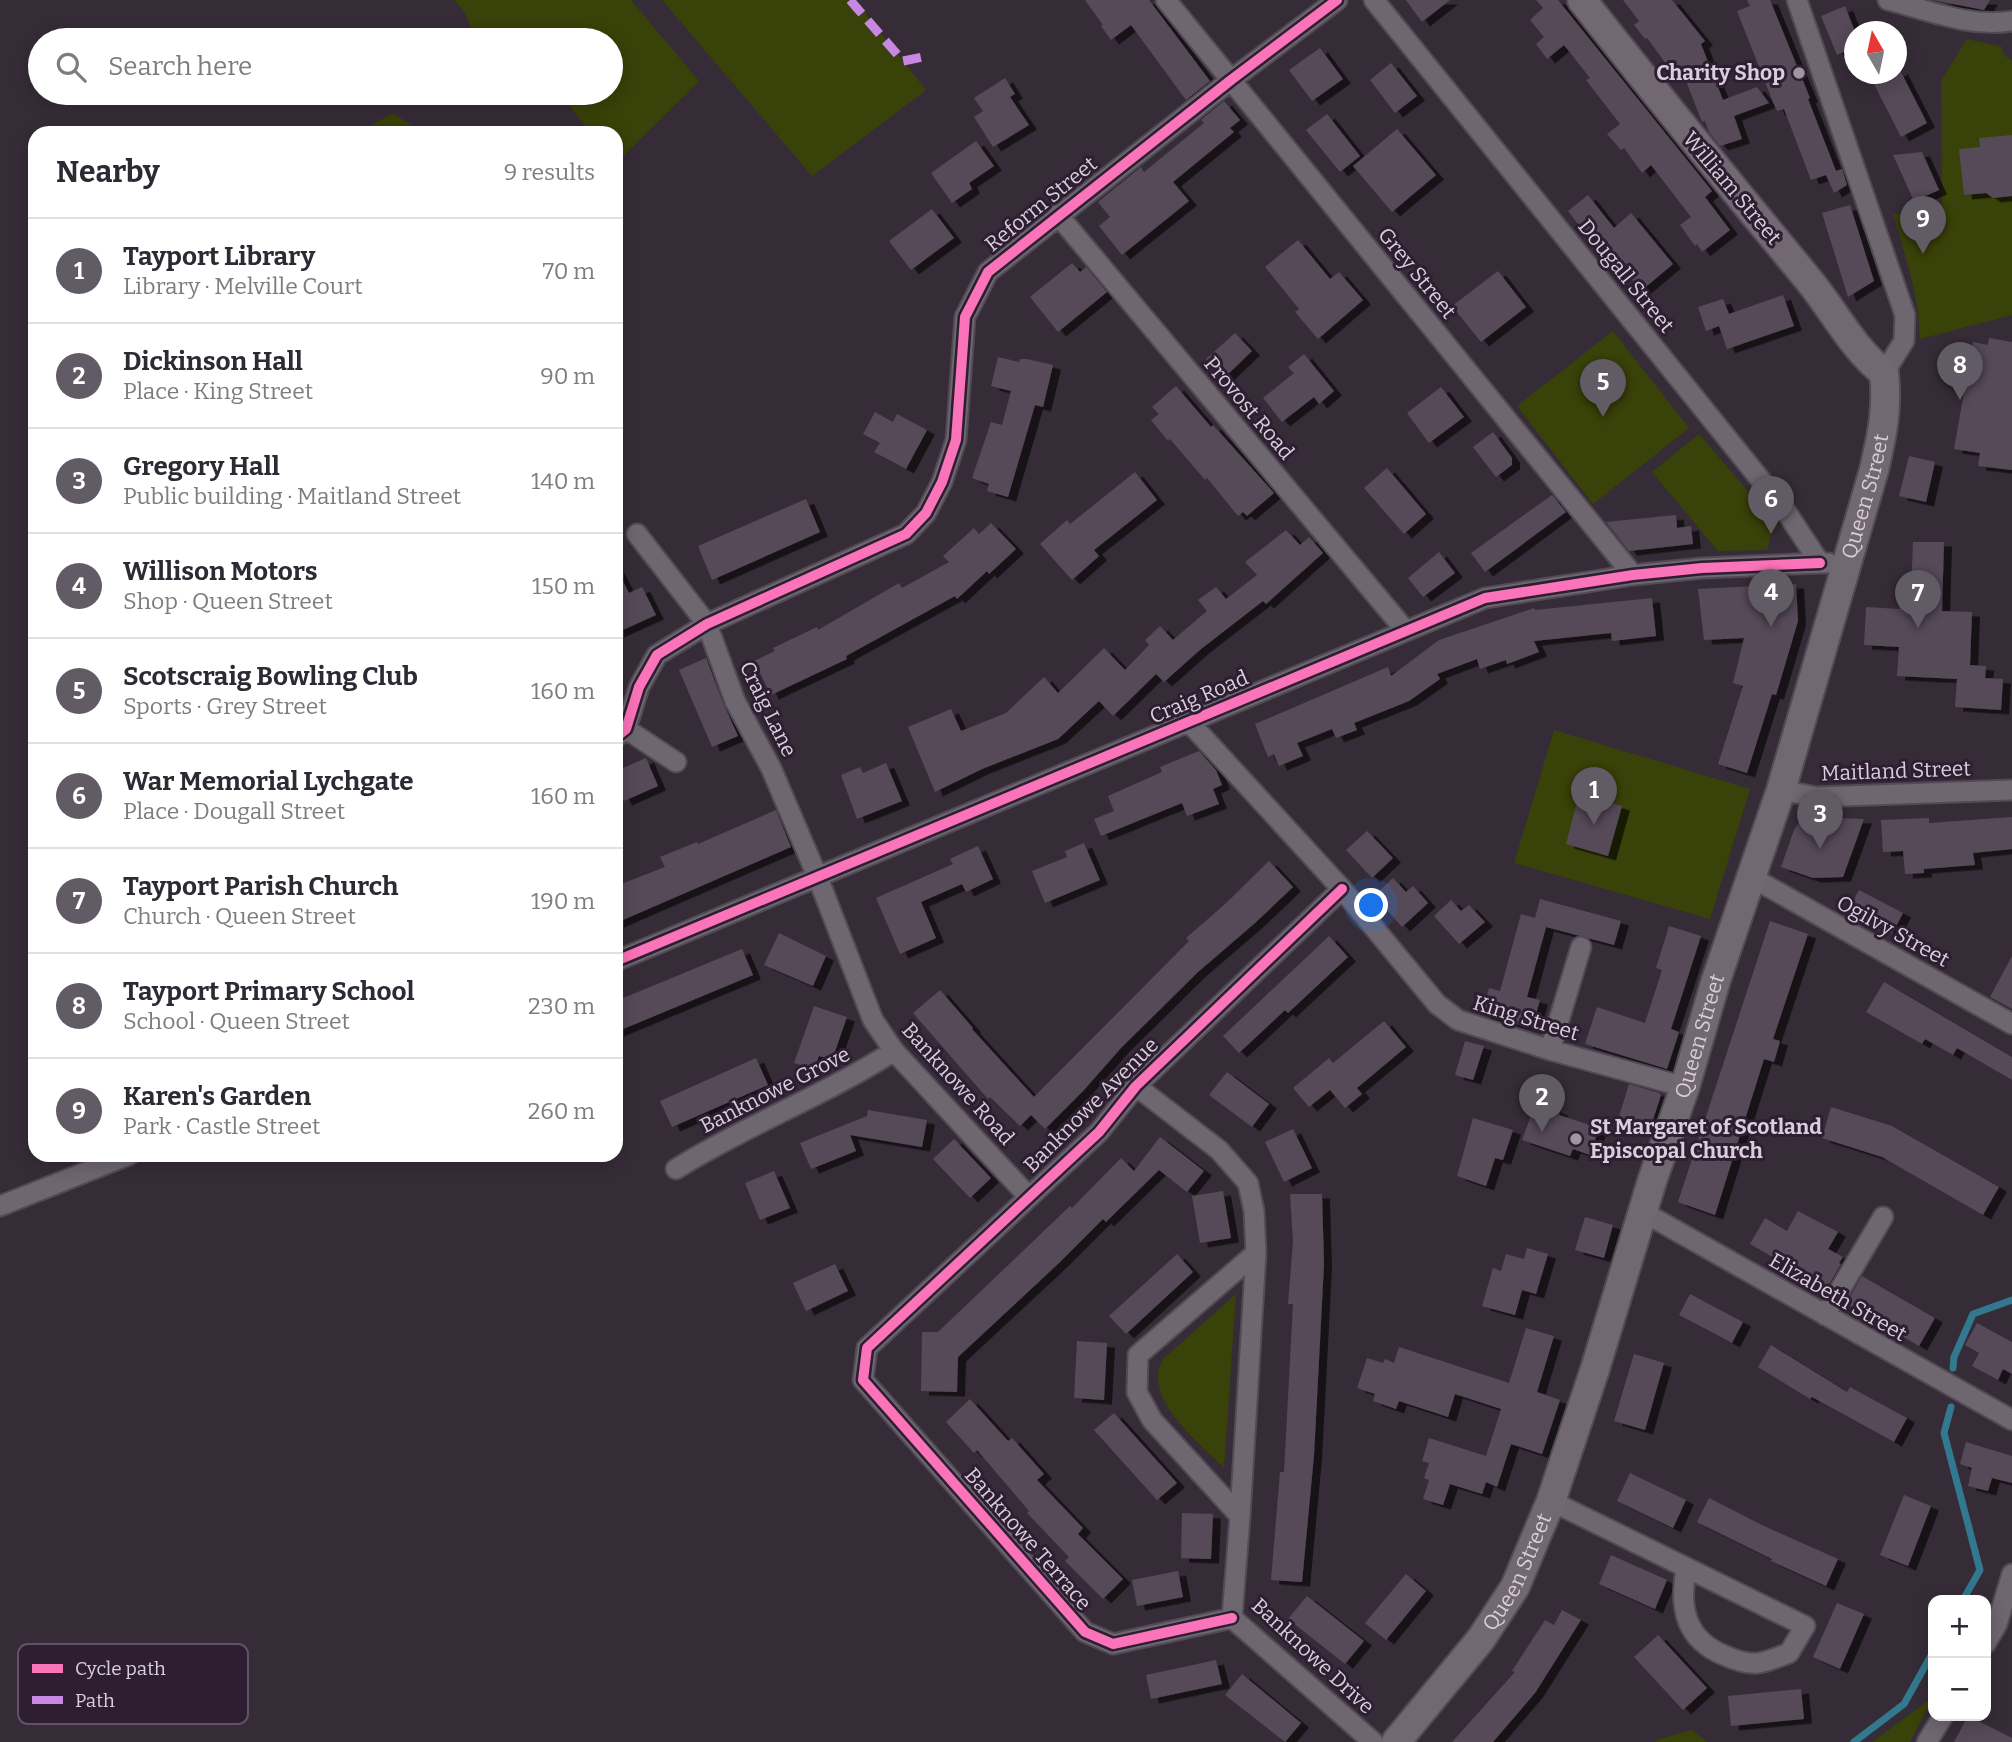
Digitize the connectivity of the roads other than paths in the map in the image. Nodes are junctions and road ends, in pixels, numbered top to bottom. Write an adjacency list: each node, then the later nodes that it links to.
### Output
1 (1166, 0): 8 (street, Grey Street)
2 (1337, 0): 8 (street, Reform Street)
3 (1374, 0): 12 (street, Dougall Street)
4 (1582, 0): 10 (main road, William Street)
5 (1797, 0): 10 (street)
6 (1888, 0): 7 (street)
7 (2012, 21)
8 (1231, 80): 9 (street, Reform Street); 13 (street, Grey Street)
9 (1058, 215): 14 (street, Reform Street); 15 (street, Provost Road)
10 (1884, 373): 12 (main road, Queen Street)
11 (637, 534): 14 (street, Craig Lane)
12 (1833, 562): 13 (street, Craig Road); 20 (main road, Queen Street)
13 (1633, 575): 15 (street, Craig Road)
14 (707, 624): 17 (street, Reform Street); 23 (street, Craig Lane)
15 (1406, 631): 16 (street, Craig Road)
16 (1189, 722): 23 (street, Craig Road); 24 (street, King Street)
17 (623, 728)
18 (623, 734): 19 (street)
19 (676, 762)
20 (1781, 790): 21 (street, Maitland Street); 22 (main road, Queen Street)
21 (2012, 790)
22 (1751, 877): 27 (street, Ogilvy Street); 31 (main road, Queen Street)
23 (818, 878): 26 (street, Craig Road); 29 (street, Banknowe Road)
24 (1342, 889): 28 (street, King Street); 30 (street, Banknowe Avenue)
25 (1581, 947): 28 (street)
26 (623, 958)
27 (2012, 1024)
28 (1550, 1050): 31 (street, King Street)
29 (894, 1051): 33 (street, Banknowe Grove); 34 (street, Banknowe Road)
30 (1136, 1086): 34 (street, Banknowe Avenue); 38 (street, Banknowe Drive)
31 (1685, 1087): 36 (main road, Queen Street)
32 (112, 1162): 35 (street)
33 (676, 1169)
34 (1028, 1196): 40 (street, Banknowe Avenue)
35 (0, 1206)
36 (1643, 1212): 39 (street, Elizabeth Street); 42 (main road, Queen Street)
37 (1883, 1217): 39 (street)
38 (1256, 1253): 43 (street, Banknowe Drive); 43 (street)
39 (1825, 1315): 41 (street, Elizabeth Street)
40 (867, 1348): 46 (street, Banknowe Terrace)
41 (2012, 1420)
42 (1550, 1501): 44 (street); 50 (main road, Queen Street)
43 (1240, 1516): 46 (street, Banknowe Drive)
44 (1686, 1568): 44 (street)
45 (2012, 1574): 47 (street)
46 (1232, 1618): 49 (street, Banknowe Drive)
47 (1991, 1634)
48 (1939, 1721): 51 (street)
49 (1373, 1742)
50 (1396, 1742)
51 (1927, 1742)

